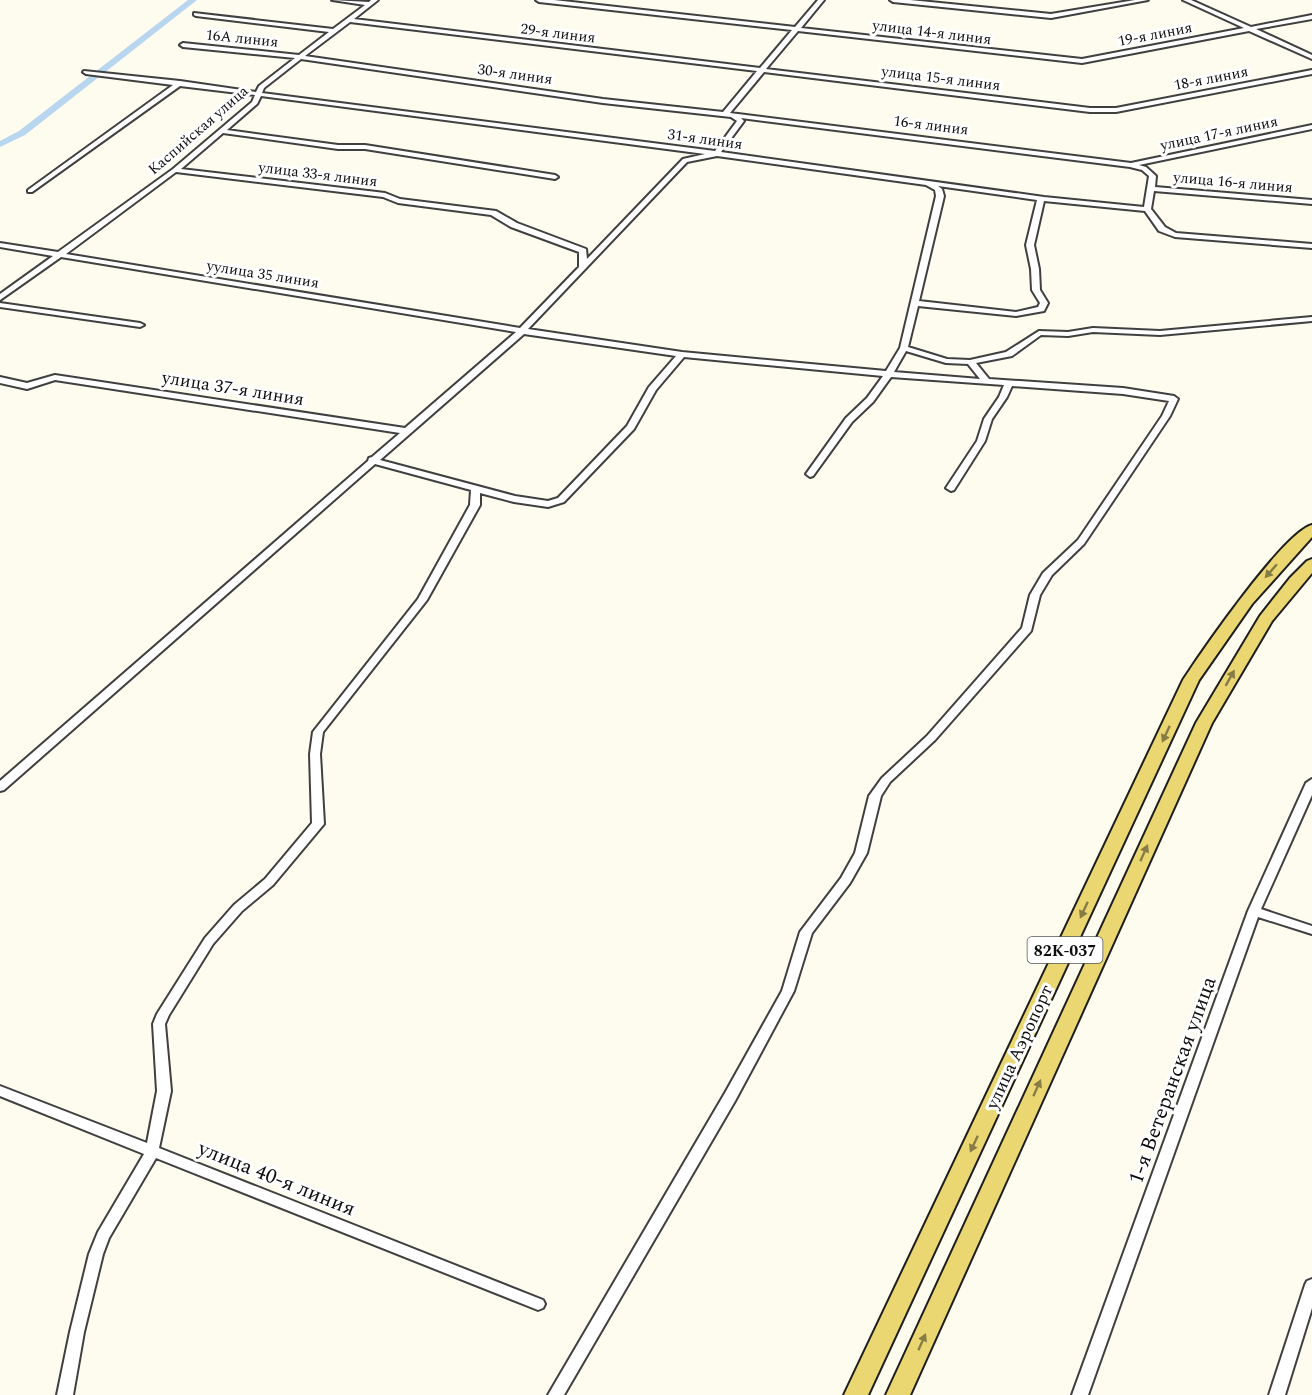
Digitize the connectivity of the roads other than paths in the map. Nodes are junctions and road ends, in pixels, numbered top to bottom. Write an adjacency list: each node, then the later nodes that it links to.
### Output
1 (335, 0): 7 (street)
2 (539, 0): 11 (street, улица 14-я линия)
3 (821, 0): 11 (street)
4 (893, 0): 5 (street)
5 (1145, 0)
6 (1186, 0): 12 (street)
7 (373, 2): 10 (street, Каспийская улица)
8 (196, 14): 13 (street)
9 (1312, 17): 12 (street, 19-я линия)
10 (349, 21): 13 (street, Каспийская улица); 18 (street, 29-я линия)
11 (795, 29): 17 (street, улица 14-я линия); 18 (street)
12 (1248, 29): 16 (street); 17 (street, 19-я линия)
13 (335, 31): 15 (street, Каспийская улица)
14 (183, 45): 15 (street, 16А линия)
15 (298, 57): 22 (street, Каспийская улица); 24 (street, 30-я линия)
16 (1312, 57)
17 (1067, 60)
18 (763, 70): 23 (street, улица 15-я линия); 24 (street)
19 (86, 72): 21 (street, 31-я линия)
20 (1312, 72): 23 (street, 18-я линия)
21 (180, 84): 22 (street, 31-я линия); 33 (street)
22 (260, 94): 26 (street, Каспийская улица); 27 (street, 31-я линия)
23 (1116, 110)
24 (729, 115): 27 (street); 28 (street, 16-я линия)
25 (1312, 128): 28 (street, улица 17-я линия)
26 (222, 131): 29 (street, Каспийская улица); 30 (street)
27 (716, 154): 31 (street, 31-я линия); 40 (street)
28 (1130, 165): 32 (street)
29 (175, 170): 39 (street, Каспийская улица); 40 (street, улица 33-я линия)
30 (555, 177)
31 (915, 181): 34 (street, 31-я линия); 42 (street)
32 (1153, 189): 35 (street, улица 16-я линия); 36 (street)
33 (30, 191)
34 (1041, 198): 36 (street, 31-я линия); 42 (street)
35 (1312, 202)
36 (1147, 209): 38 (street)
37 (0, 244): 39 (street, уулица 35 линия)
38 (1312, 246)
39 (60, 255): 41 (street, Каспийская улица); 46 (street, уулица 35 линия)
40 (583, 268): 46 (street)
41 (0, 298)
42 (914, 303): 47 (street)
43 (0, 305): 45 (street)
44 (1312, 319): 49 (street)
45 (140, 325)
46 (522, 331): 48 (street, уулица 35 линия); 54 (street)
47 (904, 348): 49 (street); 50 (street)
48 (682, 354): 50 (street, уулица 35 линия); 58 (street)
49 (970, 362): 52 (street)
50 (888, 373): 52 (street, уулица 35 линия); 56 (street)
51 (0, 380): 54 (street, улица 37-я линия)
52 (987, 382): 53 (street, уулица 35 линия)
53 (1009, 384): 57 (street); 70 (street, уулица 35 линия)
54 (406, 431): 55 (street)
55 (372, 460): 58 (street); 62 (street)
56 (810, 474)
57 (951, 488)
58 (477, 489): 66 (street)
59 (1312, 529): 71 (main road, улица Аэропорт / 82К-037, one-way to 71)
60 (1312, 564): 72 (main road, улица Аэропорт, one-way to 60)
61 (1312, 783): 63 (street, 1-я Ветеранская улица)
62 (1, 786)
63 (1254, 910): 64 (street); 73 (street, 1-я Ветеранская улица)
64 (1312, 930)
65 (0, 1091): 66 (street, улица 40-я линия)
66 (152, 1151): 68 (street, улица 40-я линия); 69 (street)
67 (1312, 1285): 74 (street)
68 (538, 1304)
69 (65, 1395)
70 (556, 1395)
71 (856, 1395)
72 (898, 1395)
73 (1080, 1395)
74 (1277, 1395)

